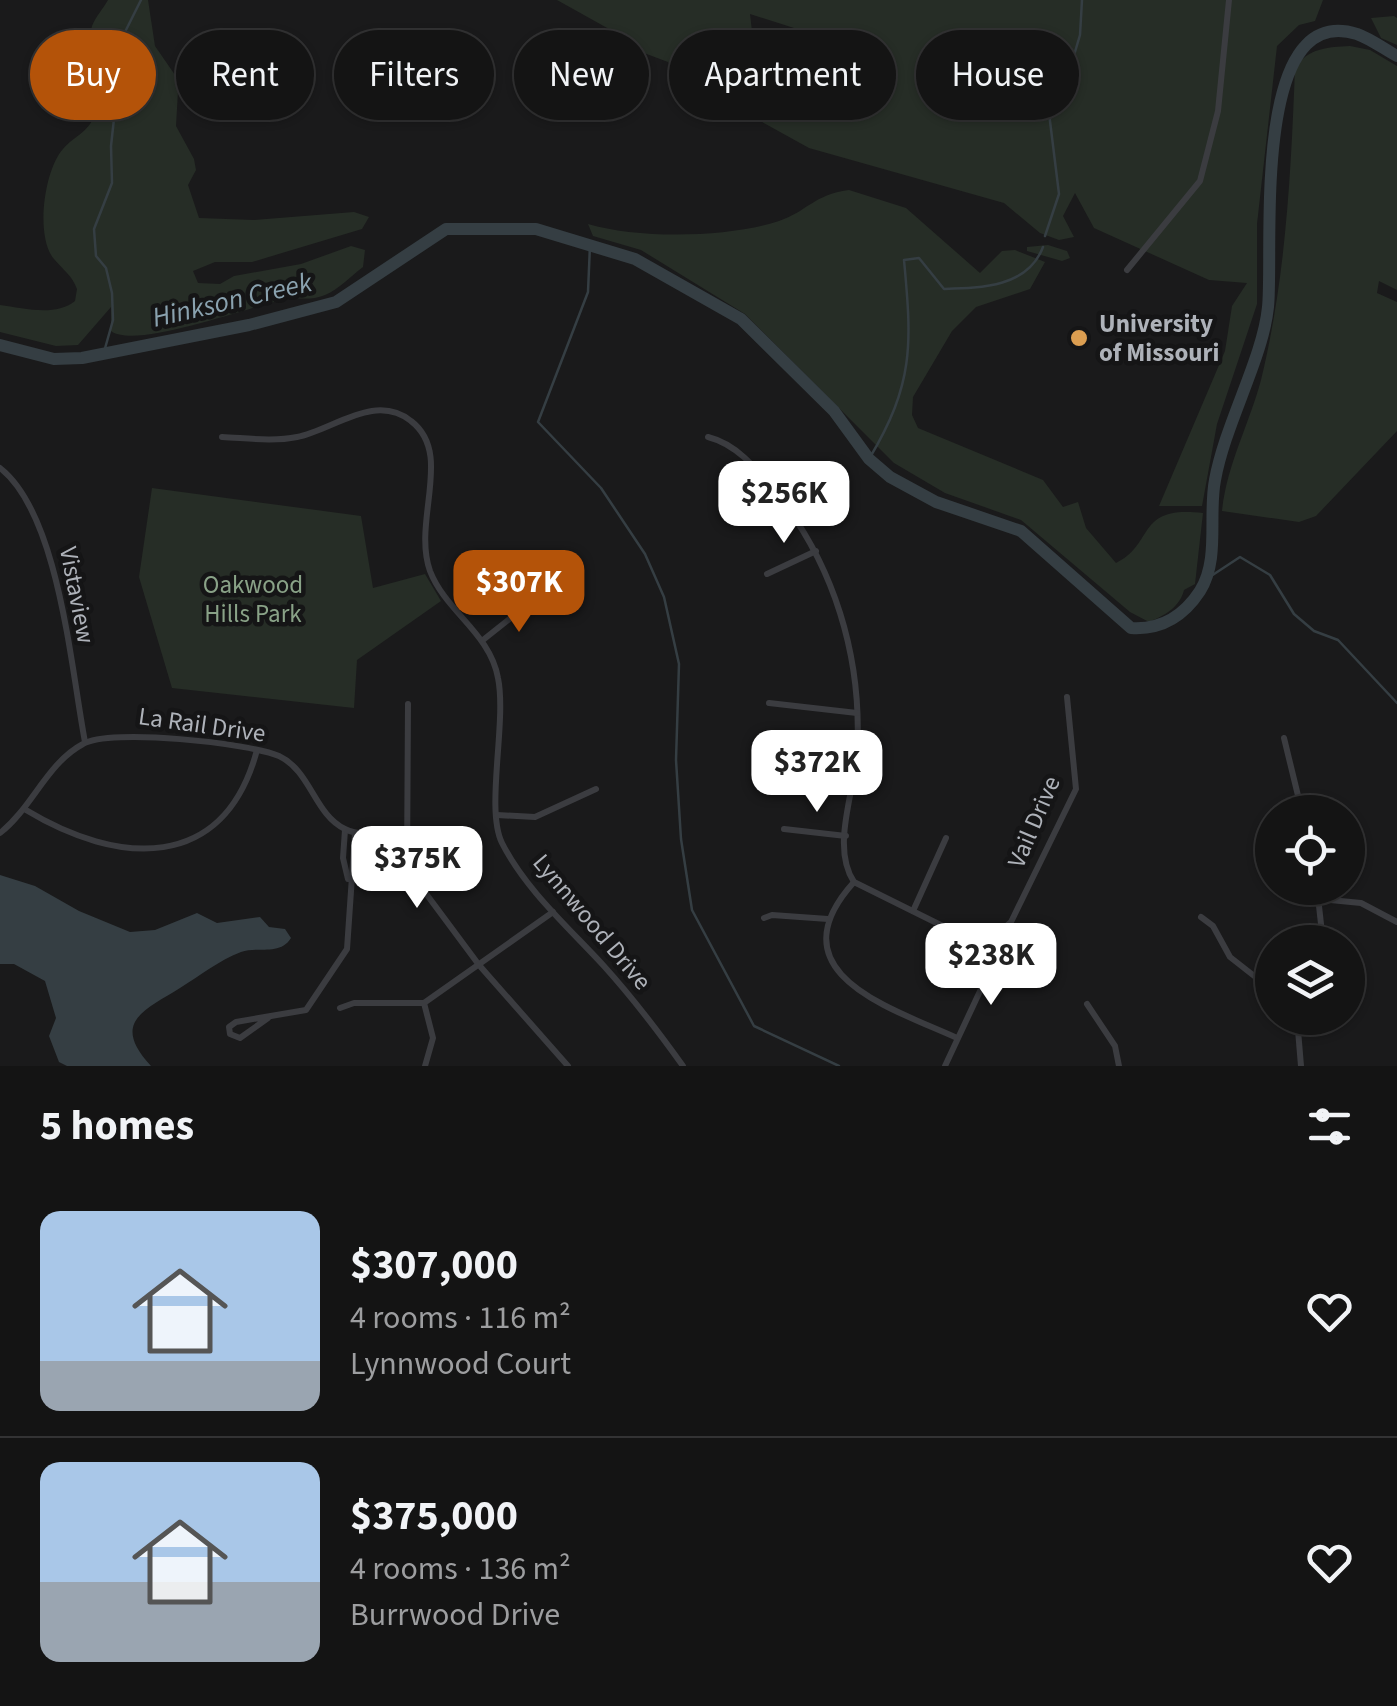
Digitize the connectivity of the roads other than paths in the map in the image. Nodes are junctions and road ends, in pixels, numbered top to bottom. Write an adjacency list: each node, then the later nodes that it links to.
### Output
1 (1228, 0): 2 (street)
2 (1127, 270)
3 (222, 437): 9 (street, Lynnwood Drive)
4 (708, 437): 6 (street)
5 (0, 468): 15 (street, Vistaview)
6 (816, 551): 7 (street); 13 (street)
7 (767, 574)
8 (532, 601): 9 (street)
9 (483, 640): 20 (street, Lynnwood Drive)
10 (1067, 697): 37 (street, Vail Drive)
11 (769, 703): 13 (street)
12 (408, 704): 25 (street)
13 (857, 713): 26 (street)
14 (1284, 738): 18 (street)
15 (85, 742): 16 (street, La Rail Drive); 19 (street)
16 (257, 750): 19 (street); 22 (street, La Rail Drive)
17 (596, 789): 20 (street)
18 (1298, 795)
19 (26, 810): 24 (street)
20 (497, 815): 32 (street, Lynnwood Drive)
21 (784, 829): 26 (street)
22 (346, 830): 23 (street); 28 (street)
23 (355, 832): 25 (street); 28 (street)
24 (0, 833)
25 (405, 835): 38 (street)
26 (846, 836): 29 (street)
27 (946, 838): 31 (street)
28 (348, 880): 43 (street)
29 (854, 882): 31 (street); 35 (street)
30 (1363, 905): 36 (street)
31 (914, 911): 37 (street)
32 (553, 912): 38 (street); 48 (street, Lynnwood Drive)
33 (1201, 917): 39 (street)
34 (764, 918): 35 (street)
35 (828, 919): 45 (street)
36 (1397, 922)
37 (984, 946): 45 (street)
38 (479, 965): 40 (street); 47 (street)
39 (1255, 977)
40 (424, 1003): 42 (street); 46 (street)
41 (1086, 1004): 50 (street)
42 (340, 1008)
43 (268, 1018): 43 (street)
44 (1298, 1035): 51 (street)
45 (958, 1038): 49 (street)
46 (425, 1066)
47 (568, 1066)
48 (682, 1066)
49 (944, 1066)
50 (1119, 1066)
51 (1301, 1066)

